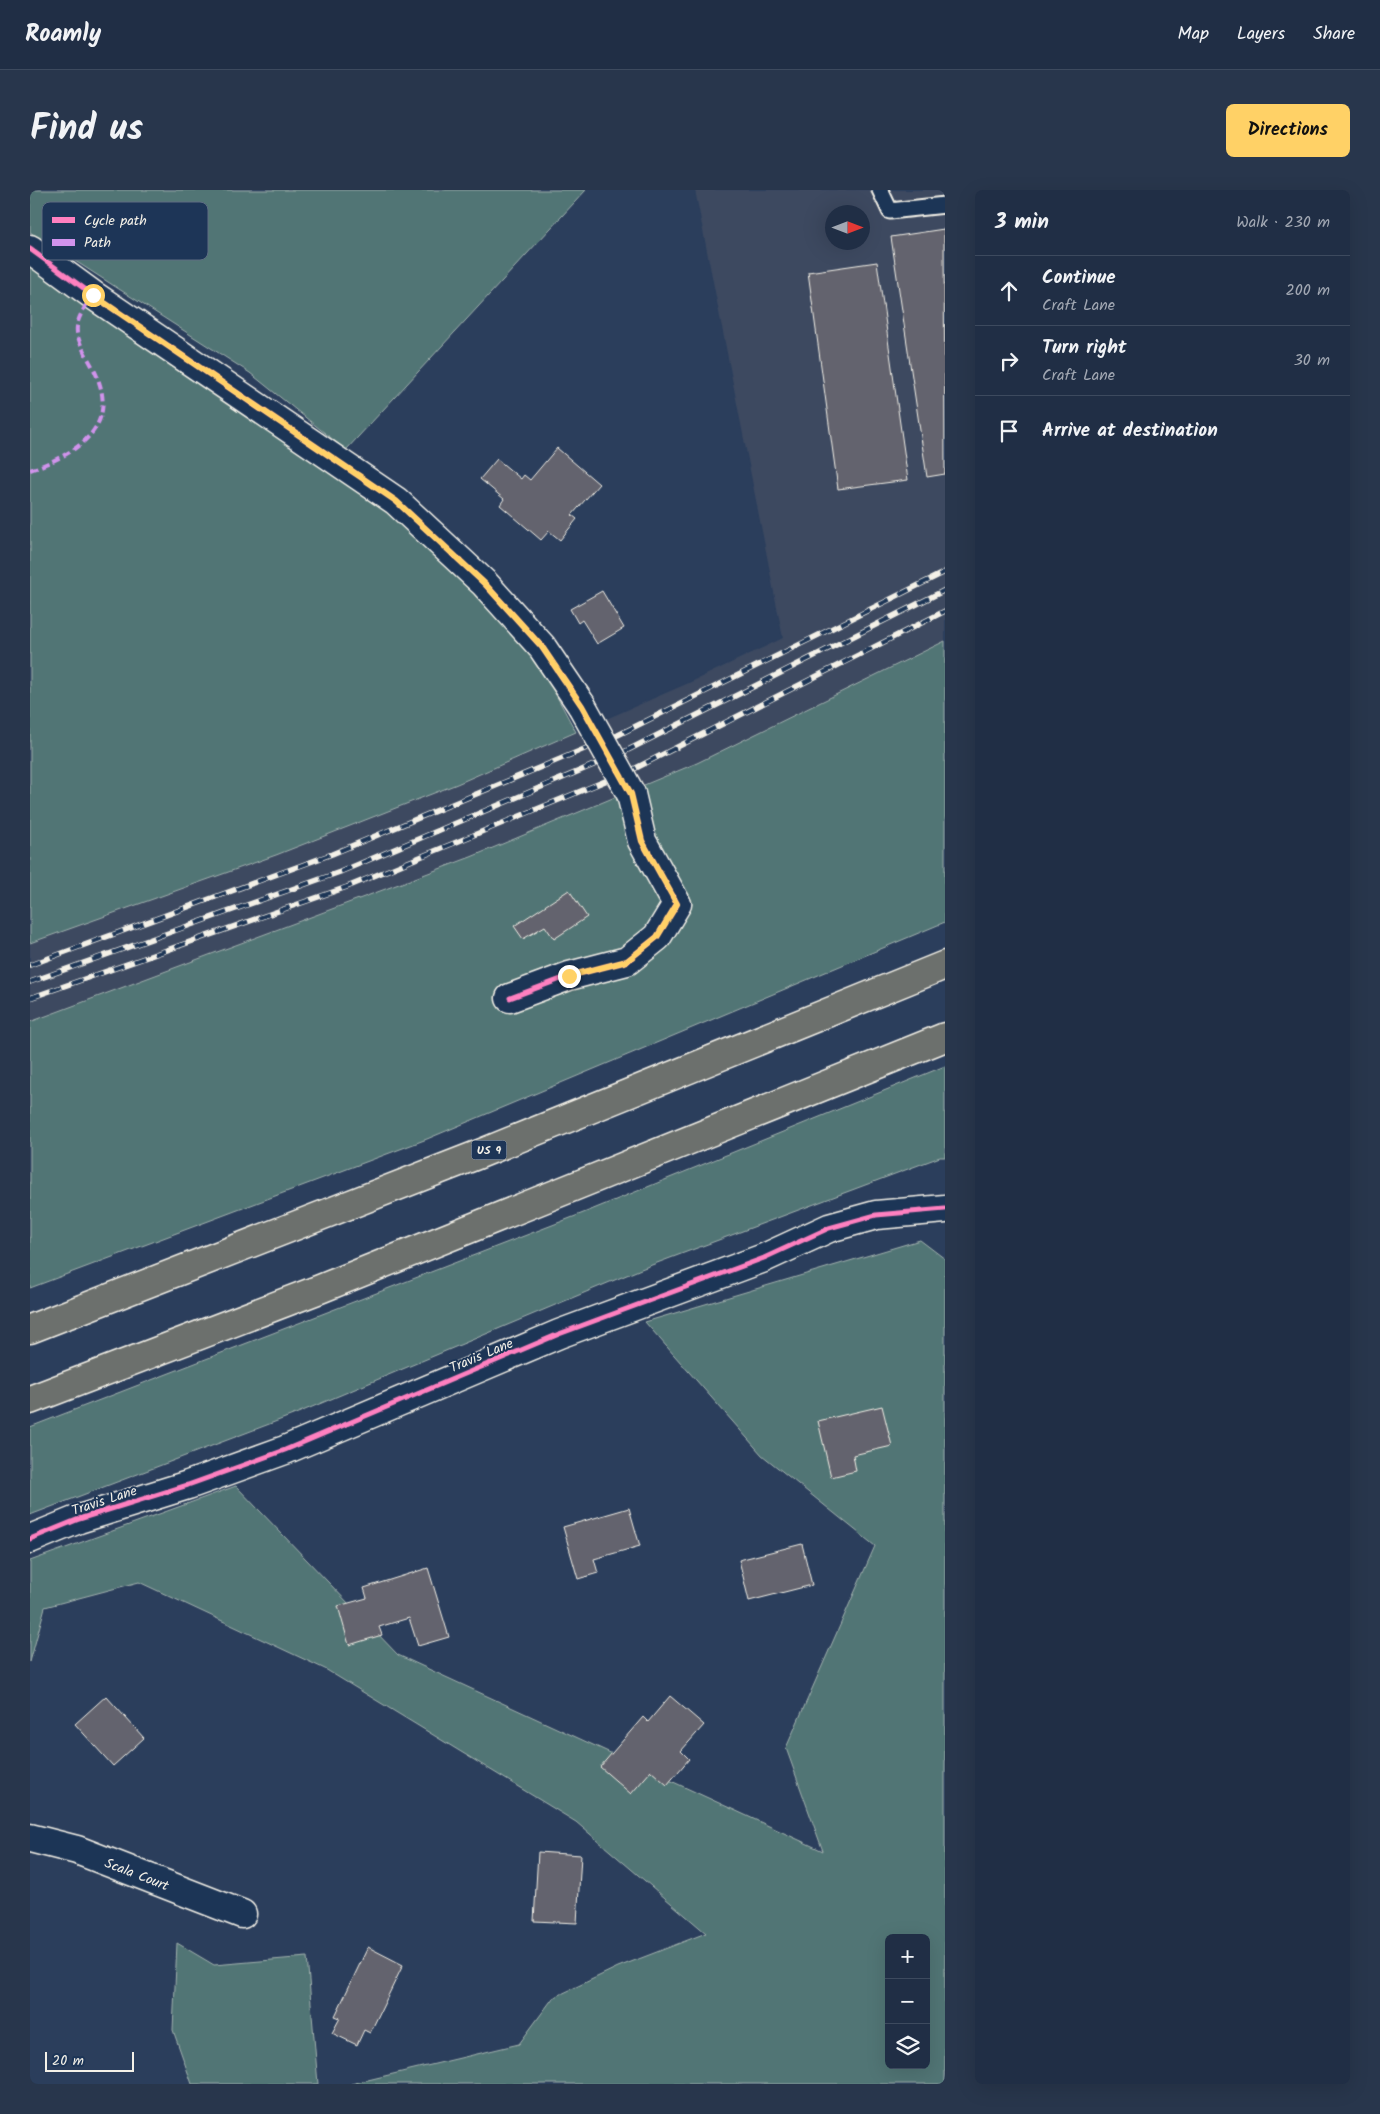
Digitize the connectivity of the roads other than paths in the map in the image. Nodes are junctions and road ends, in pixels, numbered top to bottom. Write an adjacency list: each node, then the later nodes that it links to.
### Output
1 (880, 190): 2 (lane)
2 (945, 205)
3 (30, 249): 4 (street, bridge)
4 (42, 258)
5 (45, 260): 7 (street, bridge)
6 (945, 966): 10 (highway, US 9)
7 (510, 998)
8 (945, 1037): 11 (highway)
9 (945, 1209): 12 (street, Travis Lane)
10 (30, 1329)
11 (30, 1400)
12 (30, 1539)
13 (30, 1838): 14 (street, Scala Court)
14 (242, 1914)

